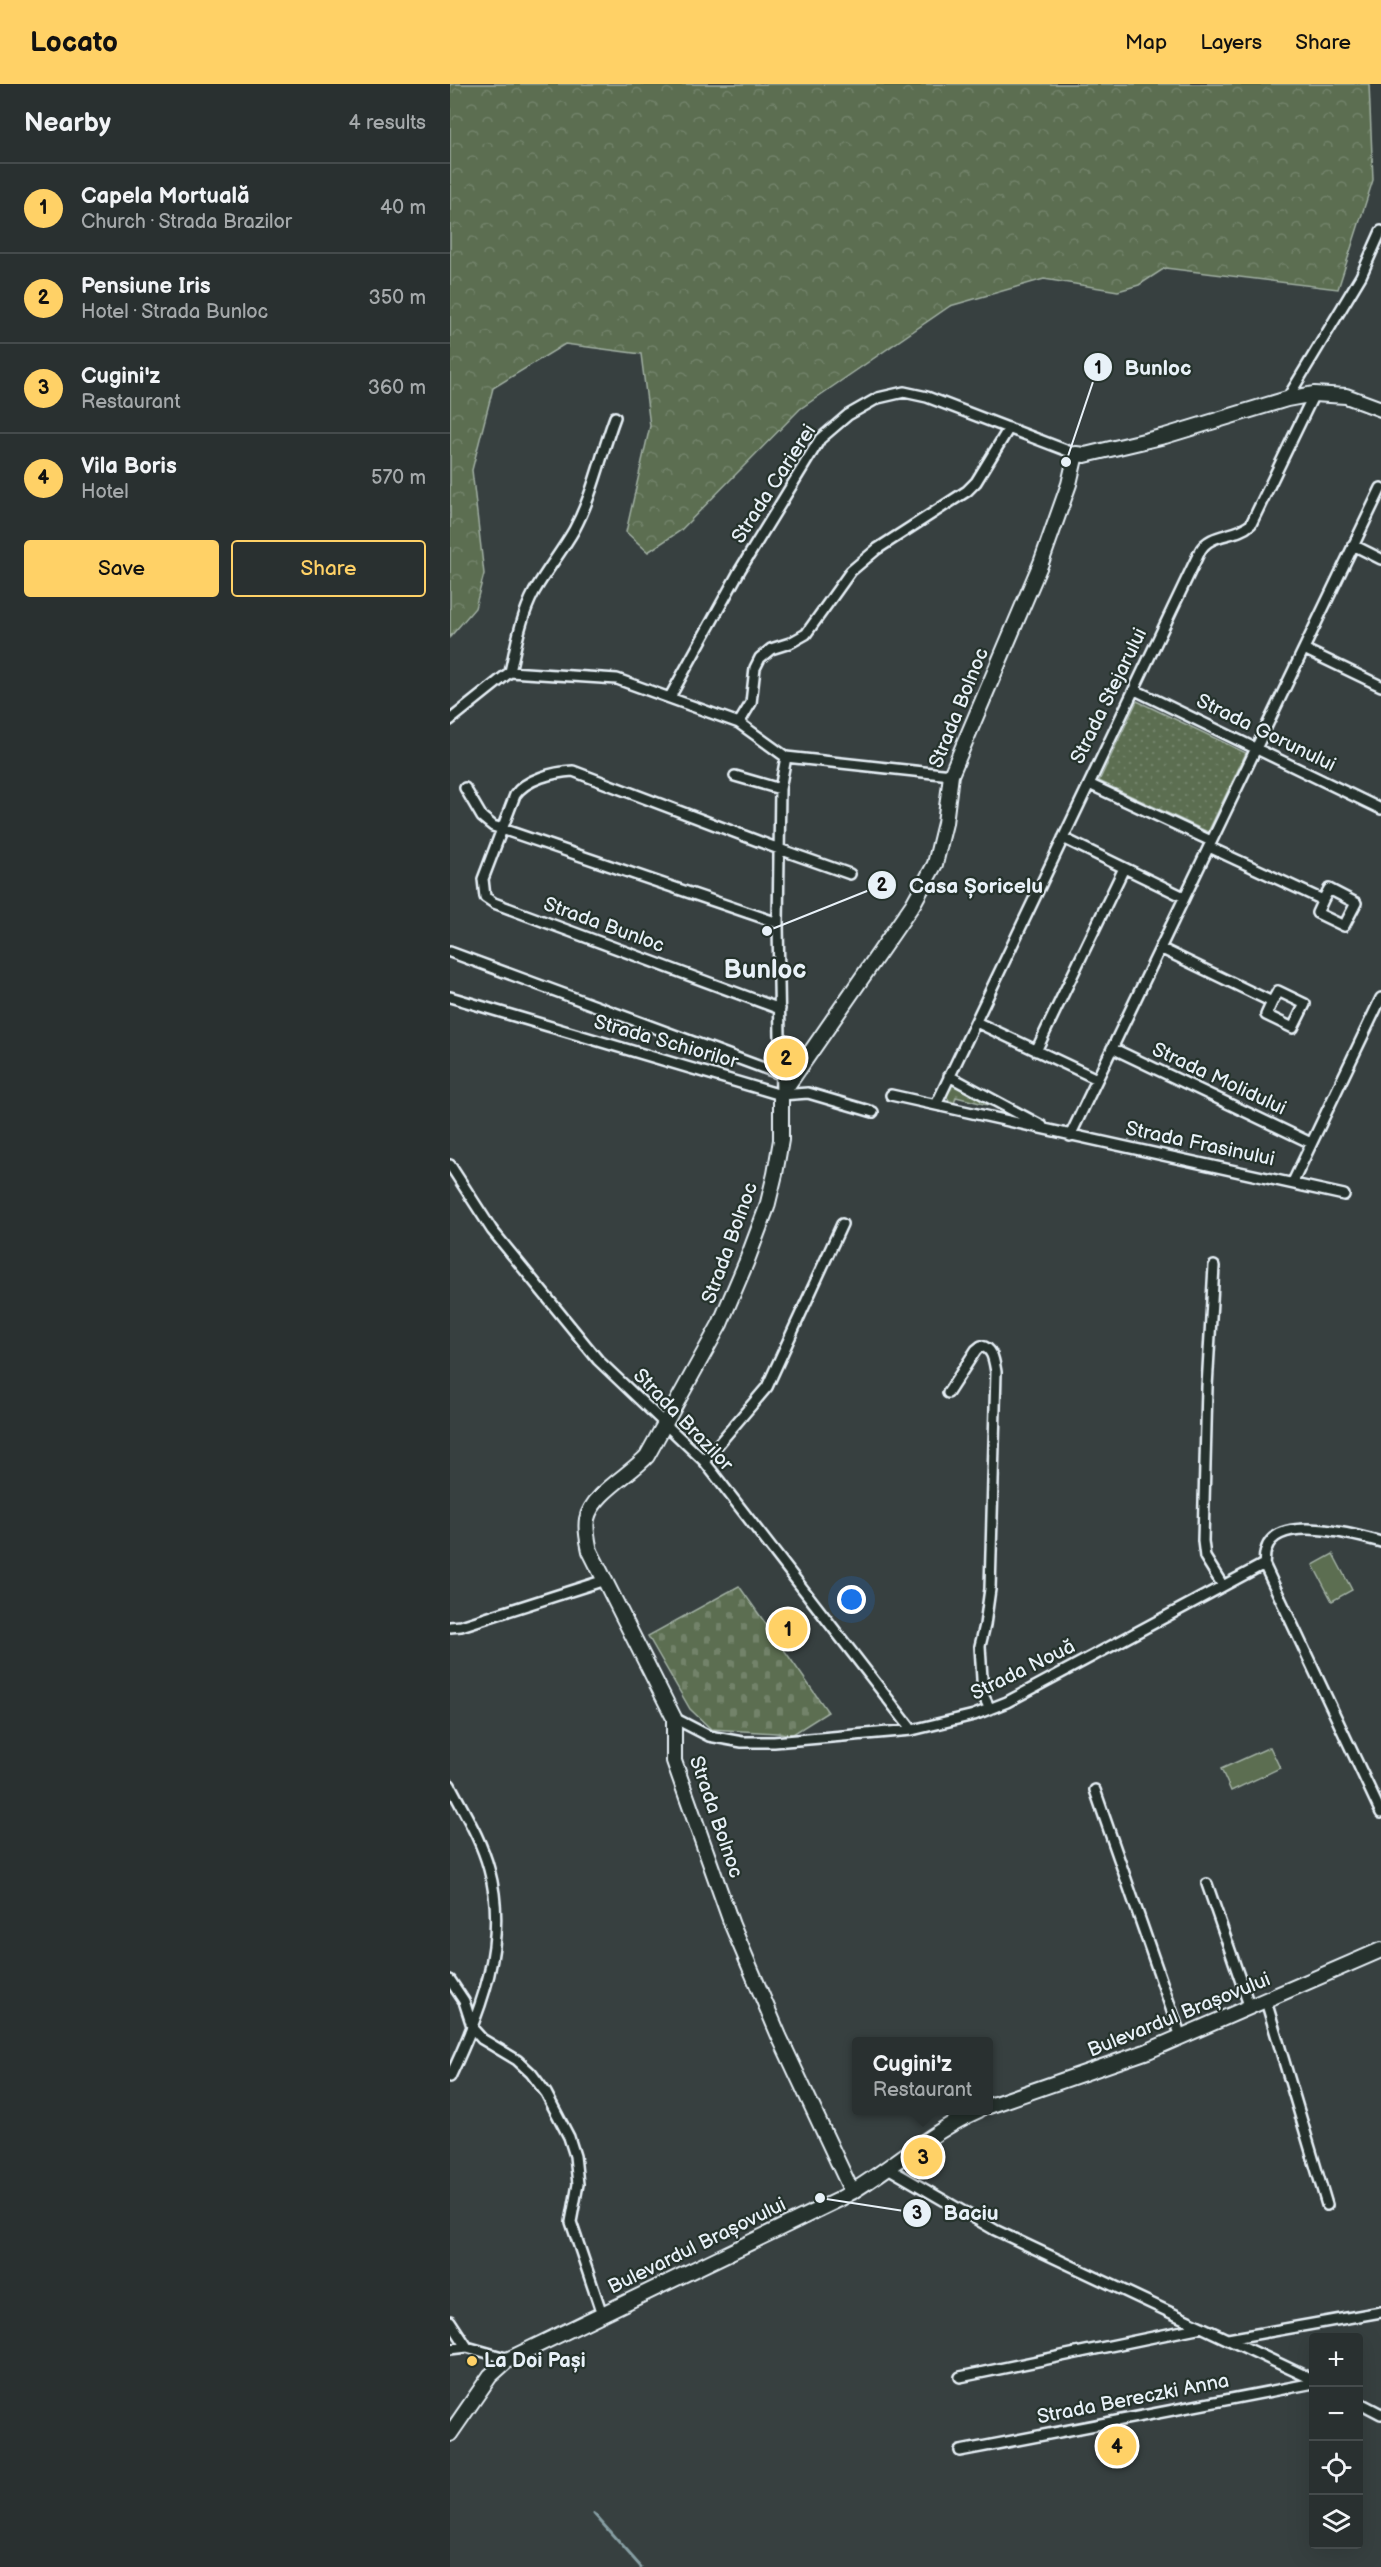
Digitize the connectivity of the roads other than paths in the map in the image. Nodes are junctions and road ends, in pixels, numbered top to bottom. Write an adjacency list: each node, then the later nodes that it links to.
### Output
1 (1381, 231): 3 (street)
2 (1314, 394): 3 (street); 4 (street); 14 (street, Strada Stejarului)
3 (1287, 399): 7 (street)
4 (1381, 409)
5 (615, 417): 12 (street)
6 (1009, 428): 7 (street, Strada Carierei); 15 (street, Strada Carierei); 17 (street)
7 (1076, 454): 20 (street, Strada Bolnoc)
8 (1381, 488): 9 (street)
9 (1353, 545): 10 (street); 11 (street)
10 (1381, 559)
11 (1304, 649): 13 (street); 18 (street)
12 (510, 672): 15 (street); 16 (street)
13 (1381, 686)
14 (1135, 690): 18 (street, Strada Gorunului); 22 (street, Strada Stejarului)
15 (670, 697): 17 (street)
16 (450, 720)
17 (739, 723): 19 (street)
18 (1256, 749): 25 (street, Strada Gorunului); 28 (street)
19 (786, 758): 20 (street); 24 (street)
20 (951, 775): 47 (street, Strada Bolnoc)
21 (735, 776): 24 (street)
22 (1089, 784): 27 (street, Strada Stejarului); 28 (street)
23 (465, 788): 26 (street)
24 (780, 789): 29 (street)
25 (1381, 809)
26 (501, 828): 29 (street, Strada Bunloc); 34 (street); 40 (street, Strada Bunloc)
27 (1063, 838): 30 (street); 41 (street, Strada Stejarului)
28 (1210, 844): 32 (street); 33 (street)
29 (779, 849): 31 (street, Strada Bunloc); 34 (street)
30 (1124, 868): 32 (street); 43 (street)
31 (850, 874)
32 (1184, 897): 35 (street)
33 (1323, 900): 33 (street)
34 (778, 923): 40 (street)
35 (1160, 948): 39 (street); 42 (street)
36 (450, 952): 44 (street, Strada Schiorilor)
37 (450, 997): 47 (street, Strada Schiorilor)
38 (1381, 998): 53 (street)
39 (1272, 1002): 39 (street)
40 (780, 1009): 44 (street)
41 (976, 1023): 43 (street); 45 (street, Strada Stejarului)
42 (1112, 1048): 46 (street); 53 (street, Strada Molidului)
43 (1036, 1051): 46 (street)
44 (780, 1074): 47 (street)
45 (949, 1076): 49 (street, Strada Stejarului); 51 (street, Strada Frasinului)
46 (1097, 1079): 52 (street)
47 (781, 1095): 50 (street, Strada Schiorilor); 60 (street, Strada Bolnoc)
48 (891, 1095): 49 (street, Strada Frasinului)
49 (936, 1105): 51 (street, Strada Frasinului)
50 (873, 1112)
51 (1049, 1131): 52 (street, Strada Frasinului)
52 (1070, 1136): 55 (street, Strada Frasinului)
53 (1311, 1143): 55 (street)
54 (450, 1165): 60 (street, Strada Brazilor)
55 (1293, 1182): 56 (street, Strada Frasinului)
56 (1344, 1195)
57 (842, 1224): 61 (street)
58 (1214, 1266): 65 (street)
59 (948, 1393): 69 (street)
60 (666, 1424): 61 (street, Strada Brazilor); 64 (street, Strada Bolnoc)
61 (704, 1461): 71 (street, Strada Brazilor)
62 (1381, 1542): 63 (street)
63 (1264, 1564): 65 (street, Strada Nouă); 74 (street)
64 (605, 1580): 66 (street); 70 (street, Strada Bolnoc)
65 (1222, 1586): 69 (street, Strada Nouă)
66 (461, 1626): 67 (street); 68 (street)
67 (450, 1627)
68 (450, 1635)
69 (990, 1709): 71 (street, Strada Nouă)
70 (674, 1718): 71 (street, Strada Nouă); 86 (street, Strada Bolnoc)
71 (912, 1730)
72 (450, 1785): 80 (street)
73 (1095, 1790): 81 (street)
74 (1381, 1813)
75 (1207, 1884): 79 (street)
76 (1381, 1950): 78 (street, Bulevardul Brașovului)
77 (450, 1980): 80 (street)
78 (1266, 2001): 79 (street, Bulevardul Brașovului); 87 (street)
79 (1250, 2008): 81 (street, Bulevardul Brașovului)
80 (473, 2029): 82 (street); 89 (street)
81 (1181, 2037): 83 (street, Bulevardul Brașovului)
82 (450, 2077)
83 (993, 2105)
84 (969, 2115): 85 (street, Bulevardul Brașovului)
85 (888, 2168): 86 (street, Bulevardul Brașovului); 91 (street, Strada Bereczki Anna)
86 (852, 2192): 89 (street, Bulevardul Brașovului)
87 (1327, 2205)
88 (1381, 2312): 92 (street)
89 (602, 2314): 95 (street, Bulevardul Brașovului)
90 (450, 2321): 93 (street)
91 (1202, 2327): 92 (street, Strada Bereczki Anna); 96 (street)
92 (1228, 2339): 97 (street, Strada Bereczki Anna)
93 (466, 2347): 94 (street); 95 (street)
94 (450, 2349)
95 (509, 2359): 101 (street, Bulevardul Brașovului)
96 (960, 2377)
97 (1309, 2379)
98 (1309, 2382): 102 (street, Strada Bereczki Anna)
99 (1363, 2404): 100 (street)
100 (1381, 2414)
101 (450, 2434)
102 (960, 2451)

